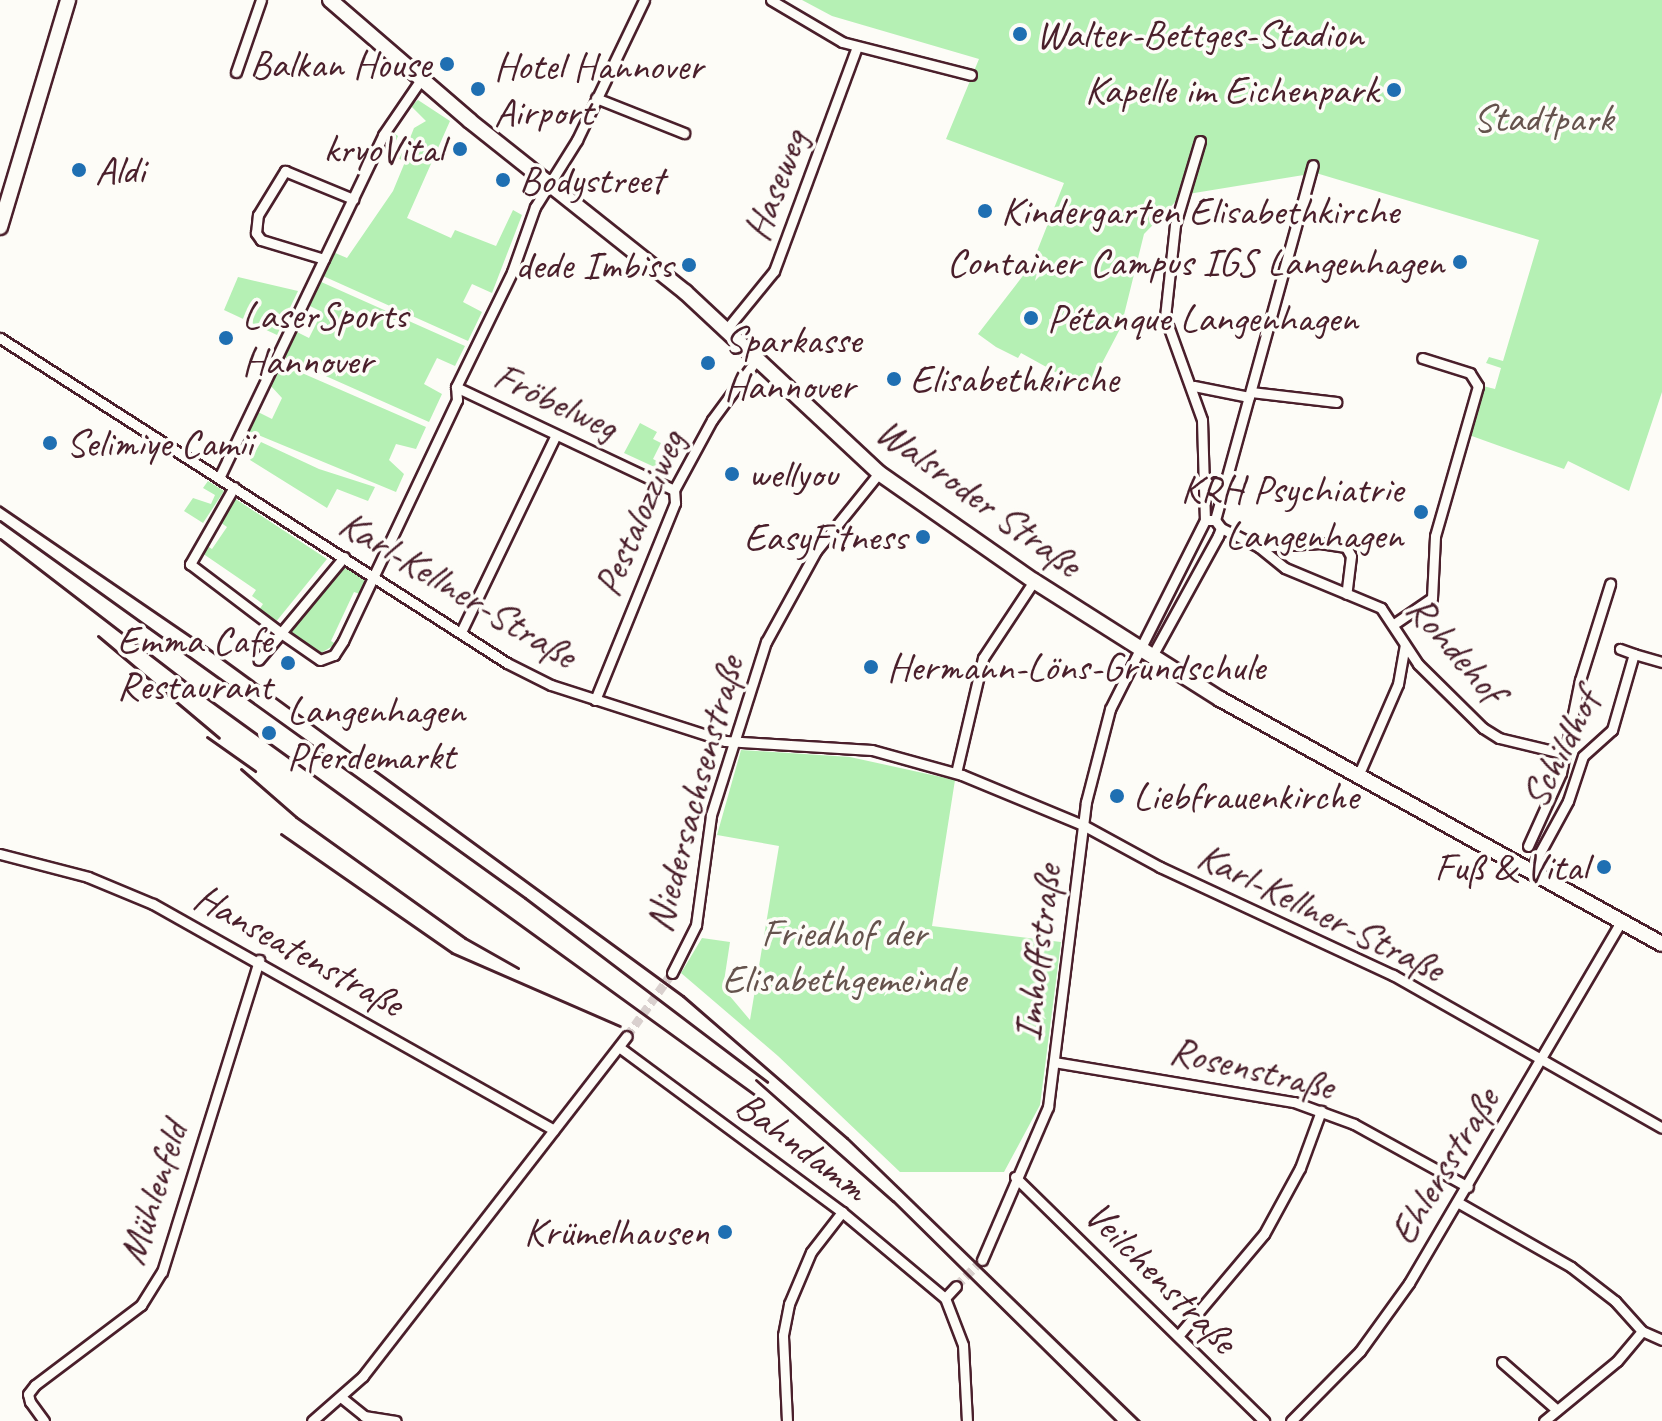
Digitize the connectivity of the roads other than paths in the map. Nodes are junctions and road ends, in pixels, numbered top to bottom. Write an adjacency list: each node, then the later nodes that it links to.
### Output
1 (68, 0): 16 (street)
2 (261, 0): 7 (street)
3 (330, 0): 9 (street, Walsroder Straße)
4 (644, 0): 10 (street)
5 (771, 0): 6 (street)
6 (857, 47): 8 (street); 18 (street, Haseweg)
7 (236, 72)
8 (971, 75)
9 (422, 78): 14 (street, Walsroder Straße); 15 (street)
10 (596, 98): 11 (street); 14 (street)
11 (684, 133)
12 (1200, 141): 22 (street)
13 (1313, 165): 24 (street)
14 (551, 183): 18 (street, Walsroder Straße); 23 (street)
15 (353, 199): 17 (street); 17 (street)
16 (0, 227)
17 (324, 259): 28 (street)
18 (725, 331): 21 (street, Walsroder Straße)
19 (0, 338): 28 (street, Karl-Kellner-Straße)
20 (1422, 358): 38 (street)
21 (757, 359): 27 (street, Walsroder Straße); 30 (street, Pestalozziweg)
22 (1194, 386): 24 (street); 31 (street)
23 (456, 387): 26 (street, Fröbelweg); 34 (street)
24 (1250, 395): 25 (street); 31 (street)
25 (1336, 402)
26 (555, 437): 30 (street, Fröbelweg); 39 (street)
27 (879, 473): 35 (street, Walsroder Straße); 48 (street, Niedersachsenstraße)
28 (219, 478): 29 (street, Karl-Kellner-Straße)
29 (234, 487): 33 (street, Karl-Kellner-Straße); 40 (street)
30 (674, 490): 47 (street, Pestalozziweg)
31 (1212, 526): 32 (street, Rohdehof); 43 (street); 43 (street)
32 (1259, 547): 37 (street, Rohdehof); 37 (street)
33 (344, 557): 34 (street, Karl-Kellner-Straße); 40 (street)
34 (373, 576): 39 (street, Karl-Kellner-Straße); 40 (street)
35 (1034, 581): 43 (street, Walsroder Straße); 50 (street)
36 (1610, 584): 49 (street)
37 (1346, 594): 38 (street, Rohdehof)
38 (1394, 624): 41 (street, Rohdehof)
39 (461, 632): 47 (street, Karl-Kellner-Straße)
40 (281, 633): 45 (street)
41 (1405, 646): 49 (street, Rohdehof); 51 (street)
42 (1620, 649): 44 (street, Schildhof)
43 (1147, 653): 51 (street, Walsroder Straße); 52 (street, Imhoffstraße)
44 (1634, 654): 46 (street, Schildhof); 55 (street, Schildhof)
45 (258, 660)
46 (1662, 662)
47 (595, 700): 48 (street, Karl-Kellner-Straße)
48 (733, 741): 50 (street, Karl-Kellner-Straße); 59 (street, Niedersachsenstraße)
49 (1565, 754): 53 (street)
50 (956, 773): 52 (street, Karl-Kellner-Straße)
51 (1358, 776): 55 (street, Walsroder Straße)
52 (1083, 825): 62 (street, Karl-Kellner-Straße); 63 (street, Imhoffstraße)
53 (1528, 846)
54 (0, 854): 58 (street, Hanseatenstraße)
55 (1531, 869): 56 (street, Walsroder Straße)
56 (1621, 922): 57 (street, Walsroder Straße); 62 (street, Ehlersstraße)
57 (1662, 944)
58 (259, 960): 66 (street, Hanseatenstraße); 81 (street, Mühlenfeld)
59 (672, 973)
60 (627, 1036): 61 (street)
61 (619, 1047): 66 (street); 70 (street, Bahndamm)
62 (1543, 1059): 65 (street, Karl-Kellner-Straße); 68 (street, Ehlersstraße)
63 (1054, 1062): 64 (street, Rosenstraße); 67 (street, Imhoffstraße)
64 (1321, 1111): 68 (street, Rosenstraße); 75 (street)
65 (1662, 1128)
66 (554, 1130): 78 (street)
67 (1015, 1177): 71 (street, Imhoffstraße); 75 (street, Veilchenstraße)
68 (1468, 1187): 69 (street, Ehlersstraße)
69 (1459, 1203): 74 (street); 87 (street, Ehlersstraße)
70 (842, 1212): 73 (street, Bahndamm); 84 (street)
71 (982, 1260)
72 (956, 1286): 73 (street)
73 (945, 1298): 85 (street)
74 (1642, 1331): 76 (street); 79 (street)
75 (1178, 1336): 86 (street, Veilchenstraße)
76 (1662, 1340)
77 (1502, 1362): 79 (street)
78 (342, 1398): 80 (street); 82 (street)
79 (1557, 1410): 88 (street)
80 (356, 1417): 83 (street)
81 (44, 1421)
82 (312, 1421)
83 (396, 1421)
84 (787, 1421)
85 (967, 1421)
86 (1264, 1421)
87 (1291, 1421)
88 (1544, 1421)

